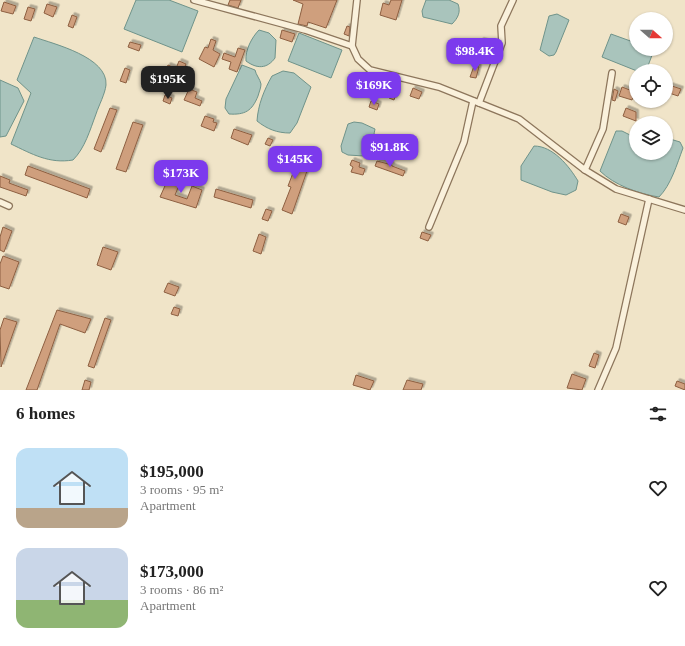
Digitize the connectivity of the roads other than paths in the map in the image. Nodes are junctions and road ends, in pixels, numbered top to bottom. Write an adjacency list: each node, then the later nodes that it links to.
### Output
1 (194, 0): 4 (street)
2 (357, 0): 4 (street)
3 (513, 0): 7 (street)
4 (352, 46): 6 (street)
5 (612, 73): 8 (street)
6 (473, 101): 7 (street); 13 (street)
7 (479, 103): 8 (street)
8 (585, 170): 9 (street)
9 (649, 199): 12 (street); 14 (street)
10 (0, 202): 11 (street)
11 (9, 206)
12 (685, 210)
13 (429, 227)
14 (598, 390)

